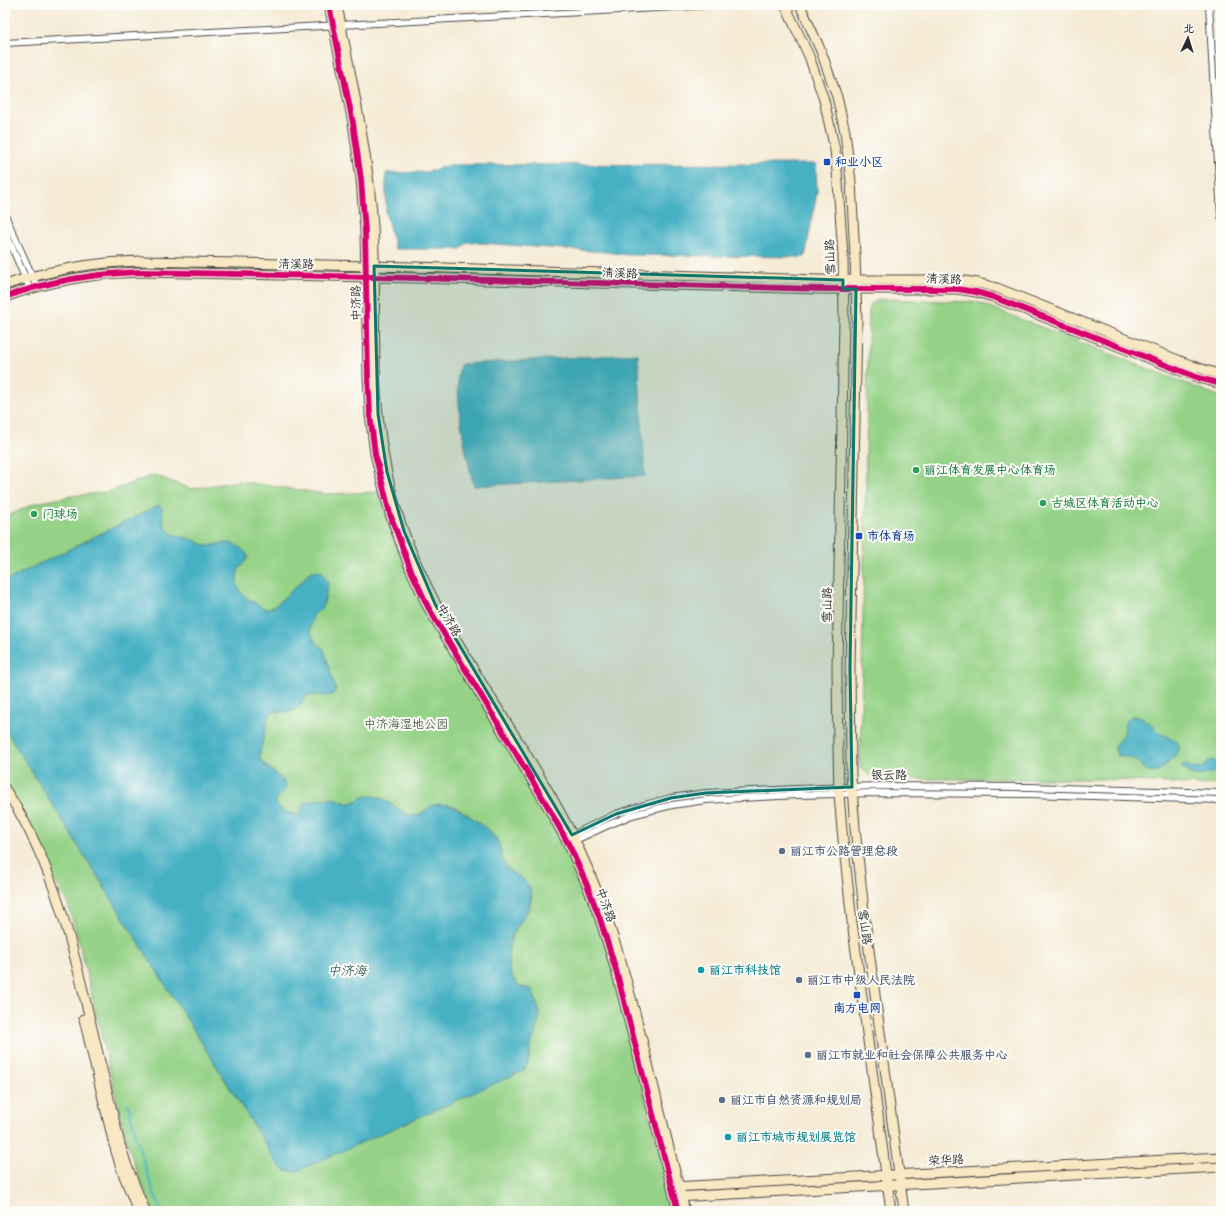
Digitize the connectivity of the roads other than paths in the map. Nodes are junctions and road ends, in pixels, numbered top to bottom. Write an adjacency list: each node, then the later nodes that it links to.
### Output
1 (329, 5): 7 (street, 中济路)
2 (337, 5): 7 (street, 中济路)
3 (712, 5): 7 (street)
4 (785, 5): 16 (street, 雪山路)
5 (800, 5): 17 (street, 雪山路)
6 (1209, 5): 10 (street)
7 (337, 25): 8 (street); 12 (street, 中济路)
8 (5, 43)
9 (5, 215): 14 (street)
10 (1221, 216)
11 (5, 231): 14 (street)
12 (370, 266): 13 (street, 中济路); 14 (street, 清溪路); 16 (street, 清溪路)
13 (370, 277): 16 (street, 清溪路); 18 (street, 清溪路); 28 (street, 中济路)
14 (29, 278): 15 (street, 清溪路); 18 (street)
15 (5, 285)
16 (843, 285): 17 (street, 清溪路); 23 (street, 雪山路)
17 (856, 285): 20 (street, 清溪路); 21 (street, 清溪路); 24 (street, 雪山路)
18 (33, 288): 19 (street, 清溪路)
19 (5, 297)
20 (1221, 375)
21 (1221, 384)
22 (5, 790): 38 (street)
23 (839, 790): 24 (street, 银云路); 28 (street, 银云路); 31 (street, 雪山路)
24 (852, 790): 25 (street, 银云路); 27 (street, 银云路); 32 (street, 雪山路)
25 (1221, 793)
26 (5, 800): 37 (street)
27 (1221, 800)
28 (568, 841): 35 (street, 中济路)
29 (1221, 1157): 32 (street, 荣华路)
30 (1221, 1167): 34 (street, 荣华路)
31 (886, 1175): 32 (street, 荣华路); 33 (street, 雪山路); 35 (street, 荣华路)
32 (899, 1175): 34 (street, 雪山路)
33 (888, 1185): 34 (street, 荣华路); 36 (street, 荣华路); 41 (street, 雪山路)
34 (900, 1185): 42 (street, 雪山路)
35 (675, 1187): 36 (street, 中济路)
36 (678, 1197): 39 (street, 中济路); 40 (street, 中济路)
37 (138, 1211)
38 (145, 1211)
39 (678, 1211)
40 (685, 1211)
41 (891, 1211)
42 (904, 1211)

